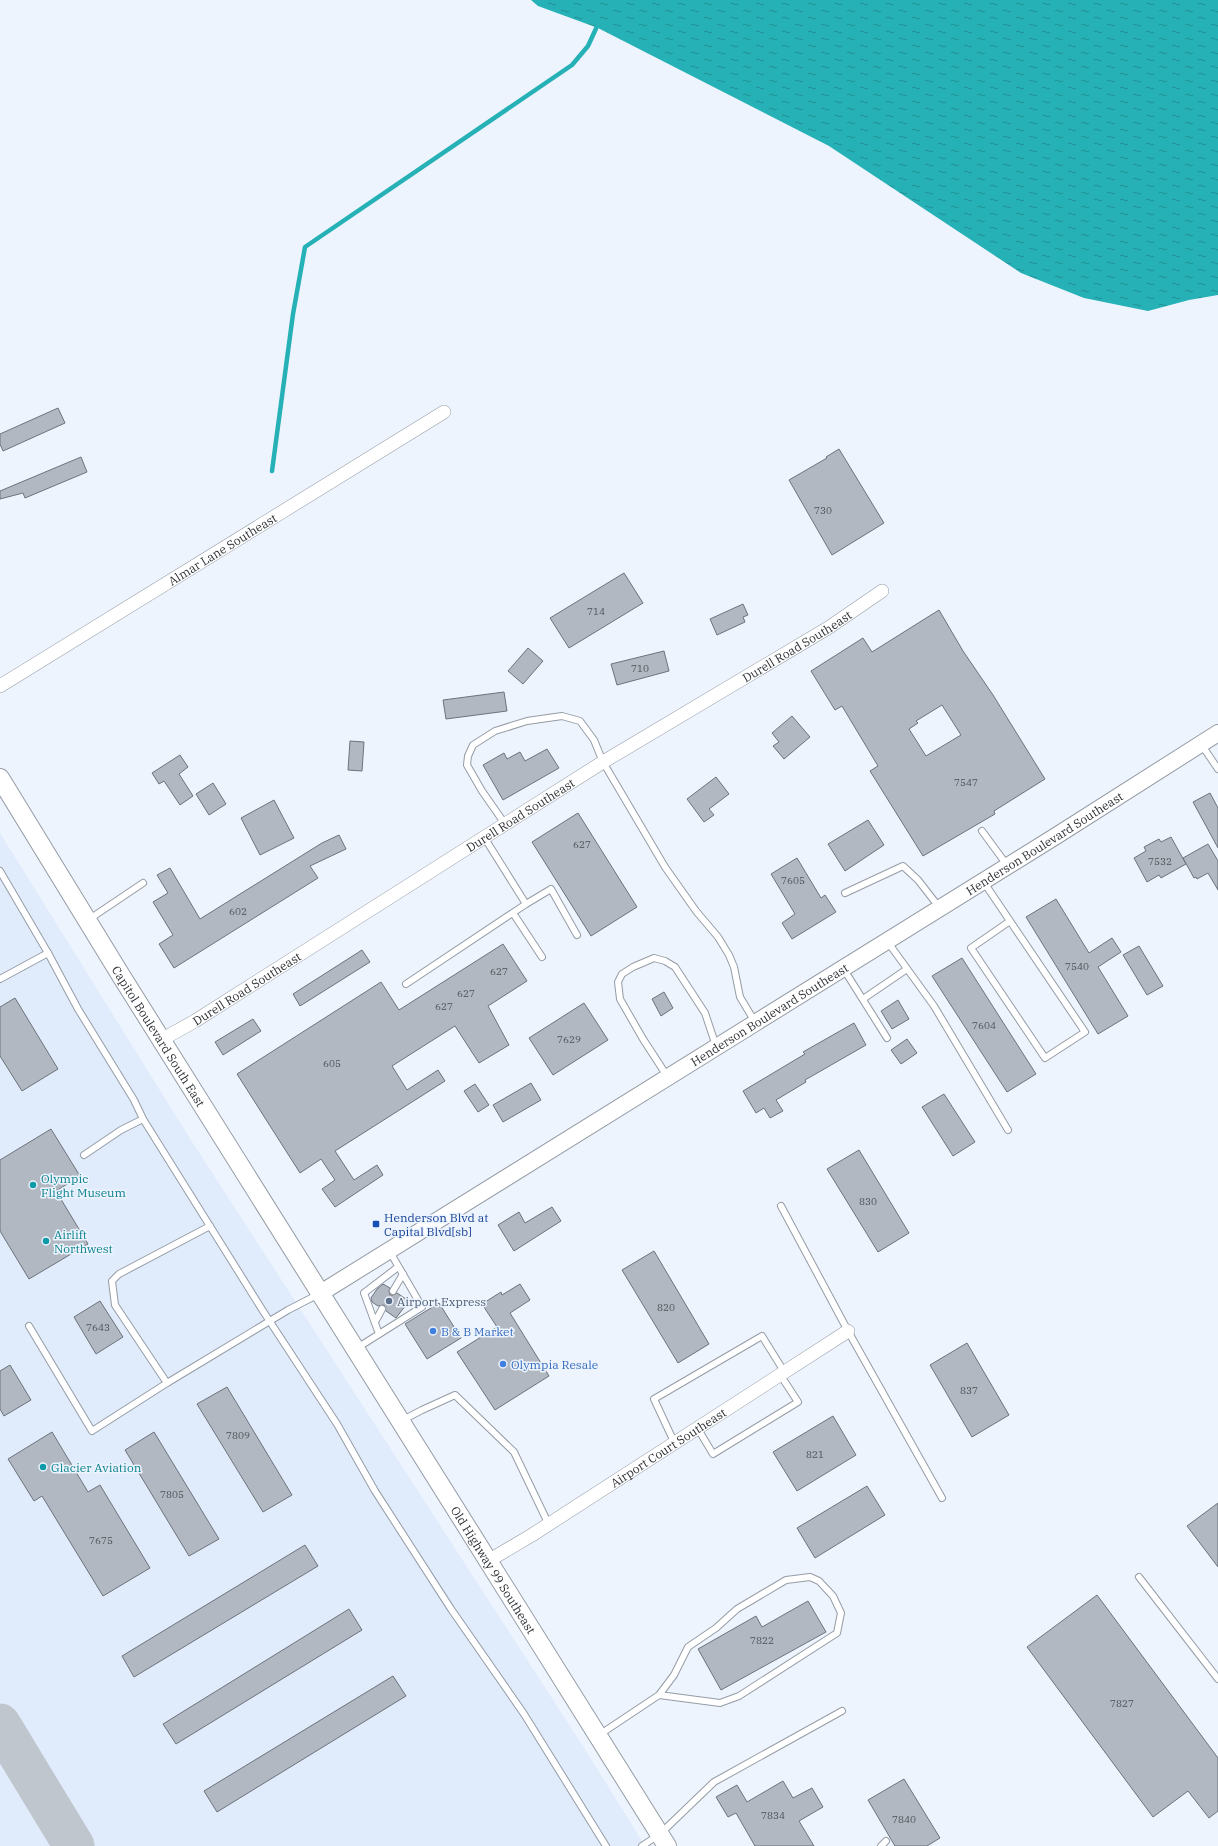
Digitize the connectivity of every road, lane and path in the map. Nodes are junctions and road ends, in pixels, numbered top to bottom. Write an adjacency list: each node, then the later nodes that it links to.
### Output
1 (444, 412): 3 (street, Almar Lane Southeast)
2 (882, 592): 6 (street, Durell Road Southeast)
3 (0, 686)
4 (1218, 733): 5 (street, Henderson Boulevard Southeast)
5 (1202, 744): 7 (lane); 12 (street, Henderson Boulevard Southeast)
6 (603, 762): 9 (street, Durell Road Southeast); 9 (lane); 31 (lane)
7 (1218, 769)
8 (0, 778): 20 (main road, Capitol Boulevard South East)
9 (505, 824): 11 (street, Durell Road Southeast)
10 (982, 832): 12 (lane)
11 (484, 837): 17 (lane); 33 (street, Durell Road Southeast)
12 (1008, 866): 14 (street, Henderson Boulevard Southeast)
13 (0, 871): 24 (lane)
14 (983, 882): 18 (street, Henderson Boulevard Southeast); 21 (lane)
15 (143, 883): 20 (lane)
16 (845, 893): 18 (lane)
17 (526, 904): 19 (lane); 22 (lane)
18 (940, 908): 23 (street, Henderson Boulevard Southeast)
19 (513, 913): 25 (lane); 29 (lane)
20 (87, 920): 33 (main road, Capitol Boulevard South East)
21 (1010, 921): 21 (lane)
22 (577, 936)
23 (887, 941): 26 (street, Henderson Boulevard Southeast); 27 (lane)
24 (48, 953): 28 (lane); 36 (lane)
25 (542, 958)
26 (843, 968): 30 (lane); 31 (street, Henderson Boulevard Southeast)
27 (907, 969): 30 (lane); 37 (lane)
28 (0, 979)
29 (406, 984)
30 (863, 999): 32 (lane)
31 (756, 1023): 34 (street, Henderson Boulevard Southeast)
32 (887, 1038)
33 (161, 1040): 45 (main road, Capitol Boulevard South East)
34 (716, 1046): 35 (street, Henderson Boulevard Southeast); 35 (lane)
35 (668, 1077): 41 (street, Henderson Boulevard Southeast)
36 (143, 1119): 38 (lane); 40 (lane)
37 (1008, 1130)
38 (84, 1154)
39 (781, 1206): 50 (lane)
40 (210, 1226): 47 (lane); 54 (lane)
41 (389, 1251): 42 (lane); 45 (street, Henderson Boulevard Southeast)
42 (398, 1267): 43 (lane); 48 (lane)
43 (403, 1274): 44 (lane); 51 (lane)
44 (393, 1291)
45 (319, 1294): 47 (lane); 52 (main road, Old Highway 99 Southeast)
46 (382, 1309): 48 (lane)
47 (270, 1322): 54 (lane); 68 (lane)
48 (375, 1322): 51 (lane)
49 (29, 1326): 54 (lane)
50 (848, 1331): 53 (street, Airport Court Southeast); 58 (lane)
51 (379, 1334): 52 (lane)
52 (354, 1350): 55 (main road, Old Highway 99 Southeast)
53 (783, 1375): 56 (street, Airport Court Southeast); 56 (lane); 57 (lane)
54 (167, 1383)
55 (400, 1422): 59 (lane); 60 (main road, Old Highway 99 Southeast)
56 (698, 1429): 57 (street, Airport Court Southeast)
57 (675, 1444): 59 (street, Airport Court Southeast)
58 (942, 1498)
59 (549, 1524): 60 (street, Airport Court Southeast)
60 (488, 1562): 65 (main road, Old Highway 99 Southeast)
61 (1139, 1577): 62 (lane)
62 (1218, 1678)
63 (659, 1695): 63 (lane); 65 (lane)
64 (842, 1711): 66 (lane)
65 (598, 1736): 66 (main road, Old Highway 99 Southeast)
66 (663, 1840): 69 (lane)
67 (886, 1841): 70 (lane)
68 (606, 1846)
69 (642, 1846)
70 (881, 1846)

